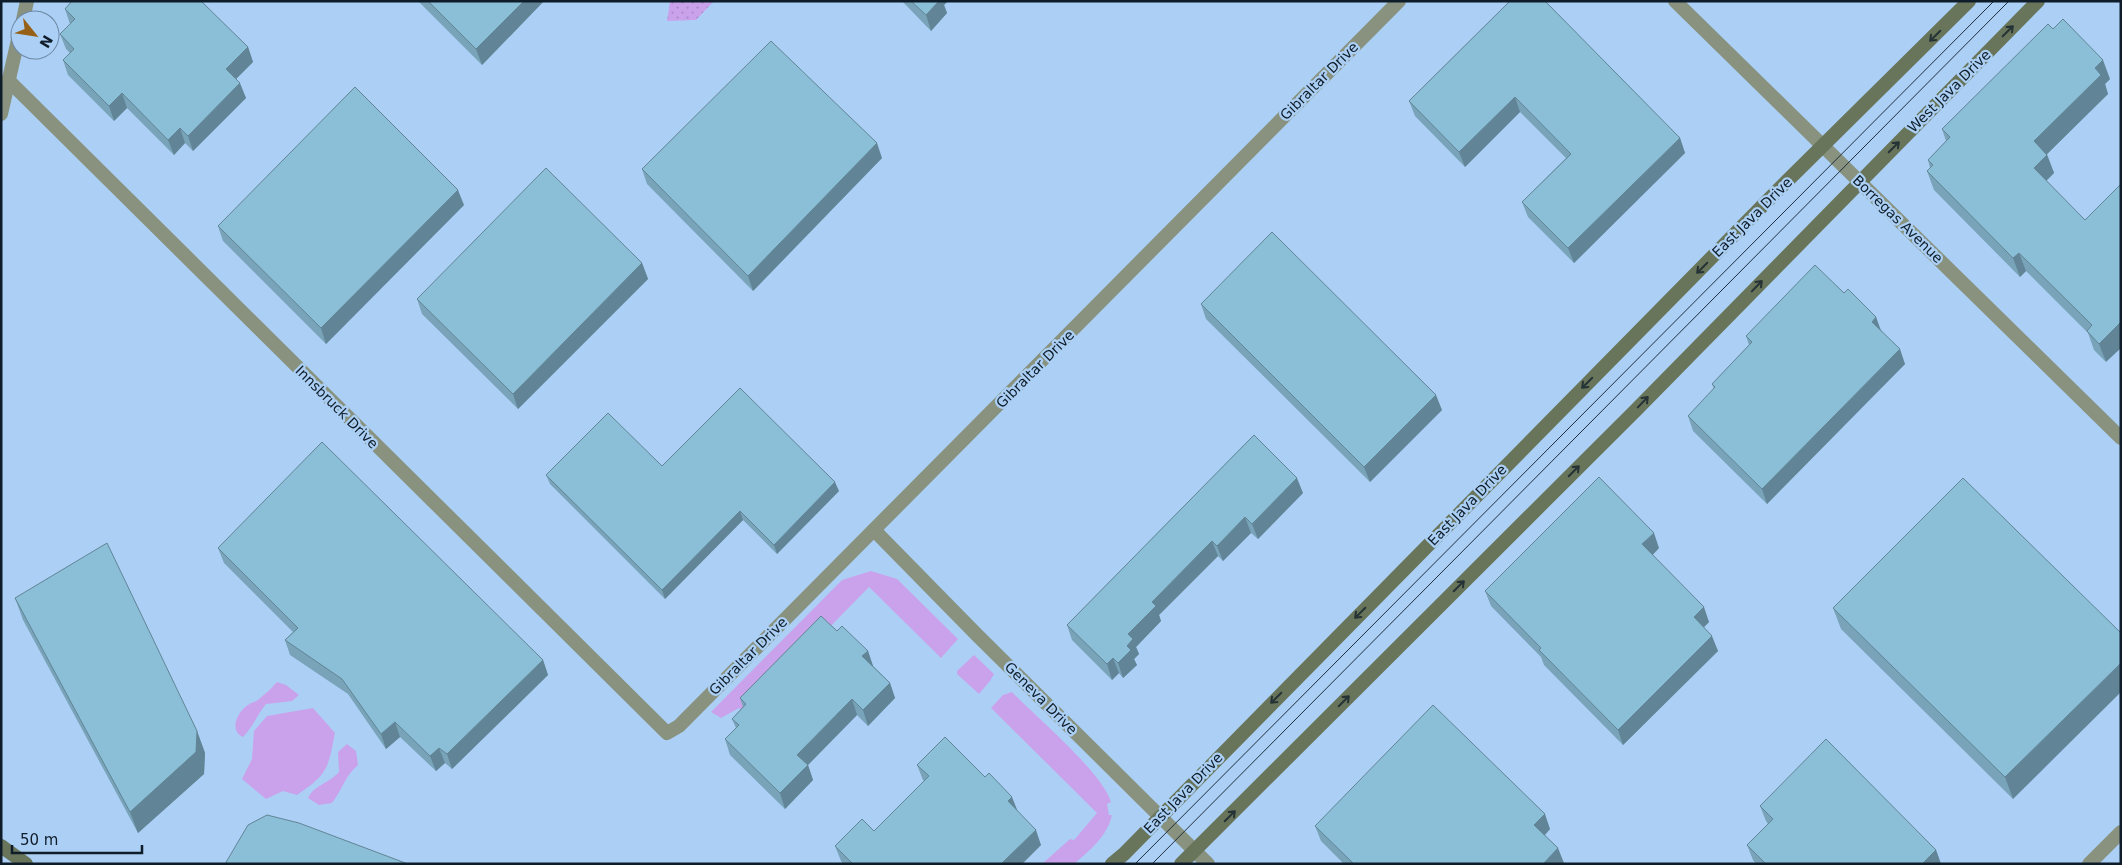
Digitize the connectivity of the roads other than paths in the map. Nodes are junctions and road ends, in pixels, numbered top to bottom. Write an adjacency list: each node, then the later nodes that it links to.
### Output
1 (1399, 1): 11 (street, Gibraltar Drive)
2 (1675, 1): 8 (street, Borregas Avenue)
3 (1969, 1): 8 (main road, one-way to 8)
4 (2038, 1): 9 (main road, West Java Drive, one-way to 4)
5 (13, 60): 6 (street)
6 (8, 80): 7 (street); 12 (street, Innsbruck Drive)
7 (1, 114)
8 (1823, 146): 9 (street, Borregas Avenue); 13 (main road, East Java Drive, one-way to 13)
9 (1860, 181): 10 (street, Borregas Avenue); 16 (main road, one-way to 9)
10 (2121, 438)
11 (874, 530): 12 (street, Gibraltar Drive); 13 (street, Geneva Drive)
12 (667, 733)
13 (1160, 816): 16 (street, Geneva Drive); 18 (main road, East Java Drive)
14 (2121, 832): 21 (street)
15 (1, 846): 17 (main road)
16 (1195, 850): 19 (main road); 20 (street, Geneva Drive)
17 (26, 864)
18 (1112, 864)
19 (1181, 864)
20 (1208, 864)
21 (2089, 864)

